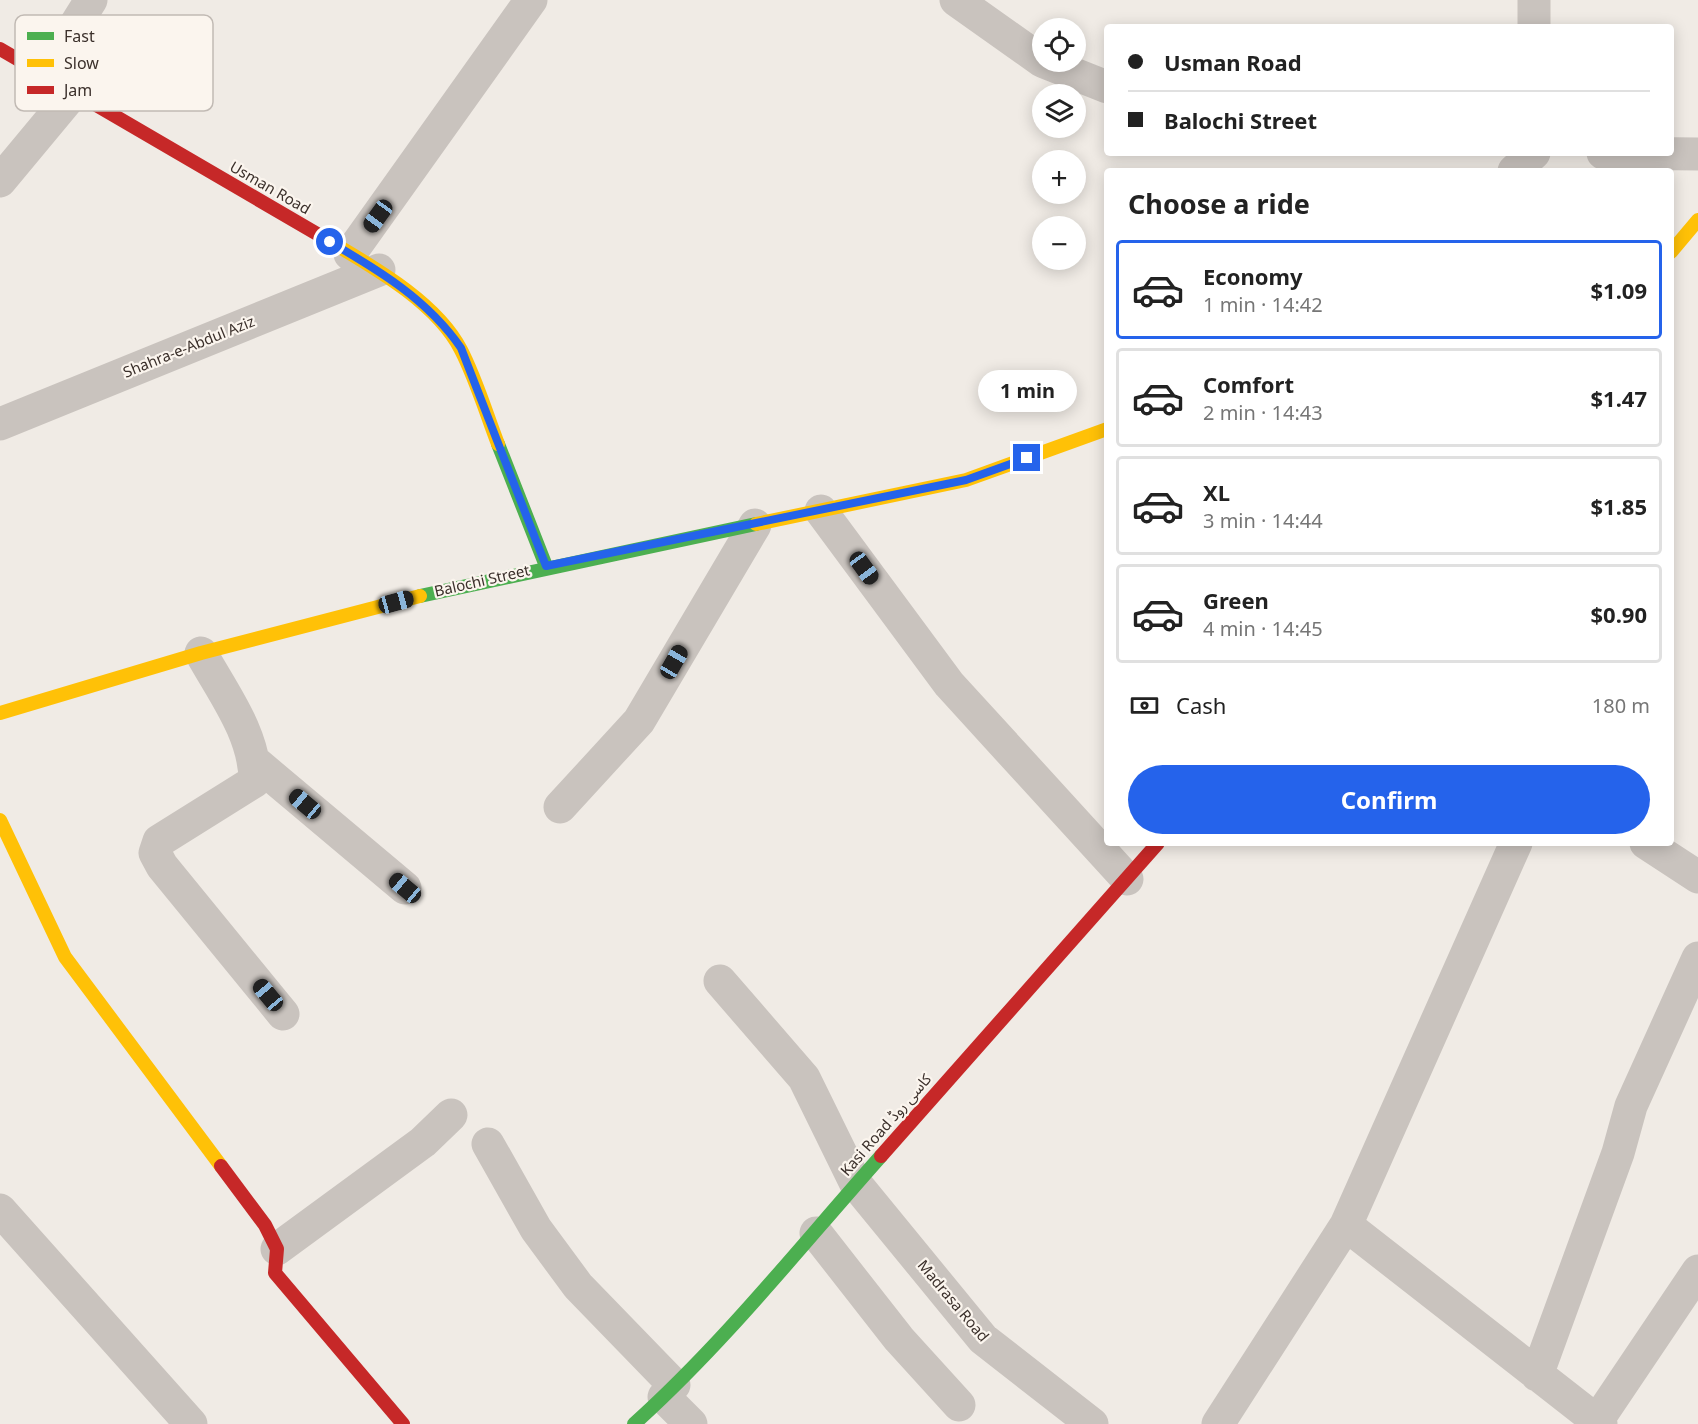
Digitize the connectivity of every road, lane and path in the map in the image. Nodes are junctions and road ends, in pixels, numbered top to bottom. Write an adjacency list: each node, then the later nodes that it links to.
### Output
1 (92, 0): 5 (street)
2 (531, 0): 21 (street)
3 (956, 0): 8 (street)
4 (1534, 0): 6 (street)
5 (82, 15)
6 (1534, 24)
7 (0, 49): 9 (street, Usman Road)
8 (1032, 53)
9 (15, 58)
10 (1070, 72): 11 (street)
11 (1104, 86)
12 (58, 111): 18 (street)
13 (106, 111): 21 (street, Usman Road)
14 (1674, 154): 15 (street)
15 (1698, 154)
16 (1531, 156): 17 (street)
17 (1517, 168)
18 (0, 181)
19 (1698, 220): 20 (street)
20 (1674, 248)
21 (350, 254): 22 (street, Usman Road)
22 (379, 270): 23 (street, Shahra-e-Abdul Aziz); 27 (street, Usman Road)
23 (0, 423)
24 (1104, 430): 25 (street, Balochi Street)
25 (821, 511): 26 (street, Balochi Street); 37 (street)
26 (755, 525): 27 (street, Balochi Street); 31 (street)
27 (546, 566): 28 (street, Balochi Street)
28 (201, 653): 29 (street, Balochi Street); 30 (street)
29 (0, 713)
30 (255, 762): 38 (street); 41 (street)
31 (560, 807)
32 (0, 820): 48 (street)
33 (1155, 846): 37 (street, Kasi Road کاسی روڈ)
34 (1515, 846): 46 (street)
35 (1651, 846): 36 (street)
36 (1698, 877)
37 (1126, 879): 44 (street, Kasi Road کاسی روڈ)
38 (405, 888)
39 (1698, 958): 50 (street)
40 (720, 981): 44 (street, Madrasa Road)
41 (283, 1014)
42 (451, 1115): 48 (street)
43 (488, 1144): 51 (street)
44 (856, 1184): 47 (street, Kasi Road کاسی روڈ); 58 (street, Madrasa Road)
45 (0, 1210): 54 (street)
46 (1346, 1225): 50 (street); 59 (street)
47 (816, 1233): 51 (street, Kasi Road کاسی روڈ); 52 (street)
48 (277, 1249): 55 (street)
49 (1698, 1270): 53 (street)
50 (1538, 1375): 53 (street)
51 (669, 1391): 56 (street, Kasi Road کاسی روڈ); 57 (street)
52 (959, 1405)
53 (1598, 1423)
54 (191, 1424)
55 (403, 1424)
56 (634, 1424)
57 (691, 1424)
58 (1092, 1424)
59 (1218, 1424)

